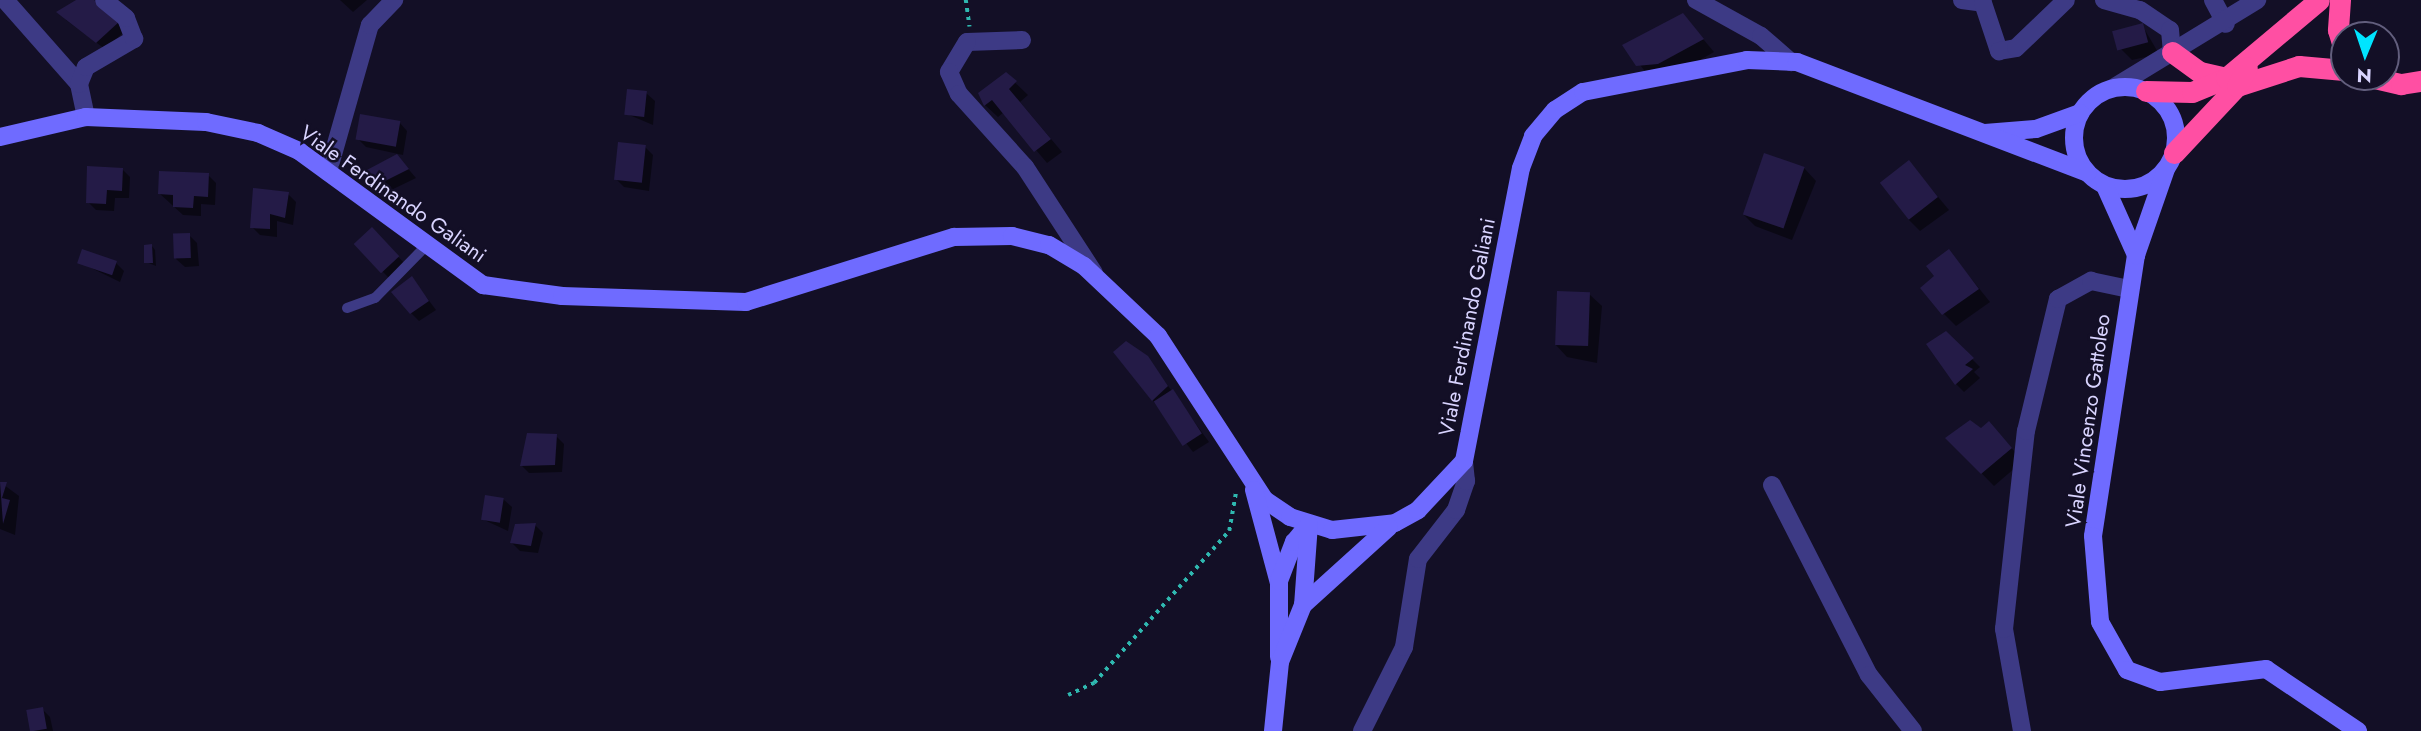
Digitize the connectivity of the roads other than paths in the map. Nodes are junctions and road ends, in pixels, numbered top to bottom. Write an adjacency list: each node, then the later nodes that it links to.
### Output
1 (5, 0): 20 (street)
2 (104, 0): 20 (street)
3 (394, 0): 29 (street)
4 (1696, 0): 16 (street)
5 (1962, 0): 6 (street)
6 (2066, 0)
7 (2104, 0): 15 (street)
8 (2213, 0): 13 (street)
9 (2257, 0): 13 (street)
10 (2319, 0): 19 (highway)
11 (2340, 0): 12 (highway)
12 (2342, 21)
13 (2226, 24): 15 (street)
14 (1022, 40): 34 (street)
15 (2172, 52): 19 (highway); 22 (street)
16 (1791, 62): 26 (main road, Viale Ferdinando Galiani); 37 (main road, Viale Ferdinando Galiani)
17 (2330, 69): 19 (highway)
18 (2421, 81): 21 (highway)
19 (2232, 82): 23 (highway); 28 (highway)
20 (79, 83): 25 (street)
21 (2400, 84)
22 (2113, 88): 23 (main road); 24 (main road)
23 (2146, 92): 28 (main road)
24 (2080, 113): 26 (main road); 30 (main road)
25 (86, 117): 27 (main road, Viale Ferdinando Galiani); 29 (main road, Viale Ferdinando Galiani)
26 (1980, 133): 30 (main road, Viale Ferdinando Galiani)
27 (0, 137)
28 (2170, 161): 31 (main road); 33 (main road, Viale Vincenzo Gattoleo)
29 (328, 173): 32 (main road, Viale Ferdinando Galiani)
30 (2087, 173): 31 (main road)
31 (2105, 186): 33 (main road)
32 (426, 246): 34 (main road, Viale Ferdinando Galiani); 36 (lane)
33 (2136, 254): 35 (main road, Viale Vincenzo Gattoleo)
34 (1096, 276): 39 (main road, Viale Ferdinando Galiani)
35 (2130, 289): 48 (street); 49 (main road, Viale Vincenzo Gattoleo)
36 (347, 308)
37 (1464, 461): 40 (main road, Viale Ferdinando Galiani); 46 (street)
38 (1772, 485): 47 (street)
39 (1253, 486): 41 (main road, Viale Ferdinando Galiani); 42 (main road)
40 (1395, 523): 41 (main road, Viale Ferdinando Galiani); 43 (main road)
41 (1309, 524): 42 (main road); 43 (main road)
42 (1279, 583): 44 (main road)
43 (1303, 605): 44 (main road)
44 (1280, 662): 45 (main road)
45 (1273, 731)
46 (1362, 731)
47 (1913, 731)
48 (2022, 731)
49 (2358, 731)

